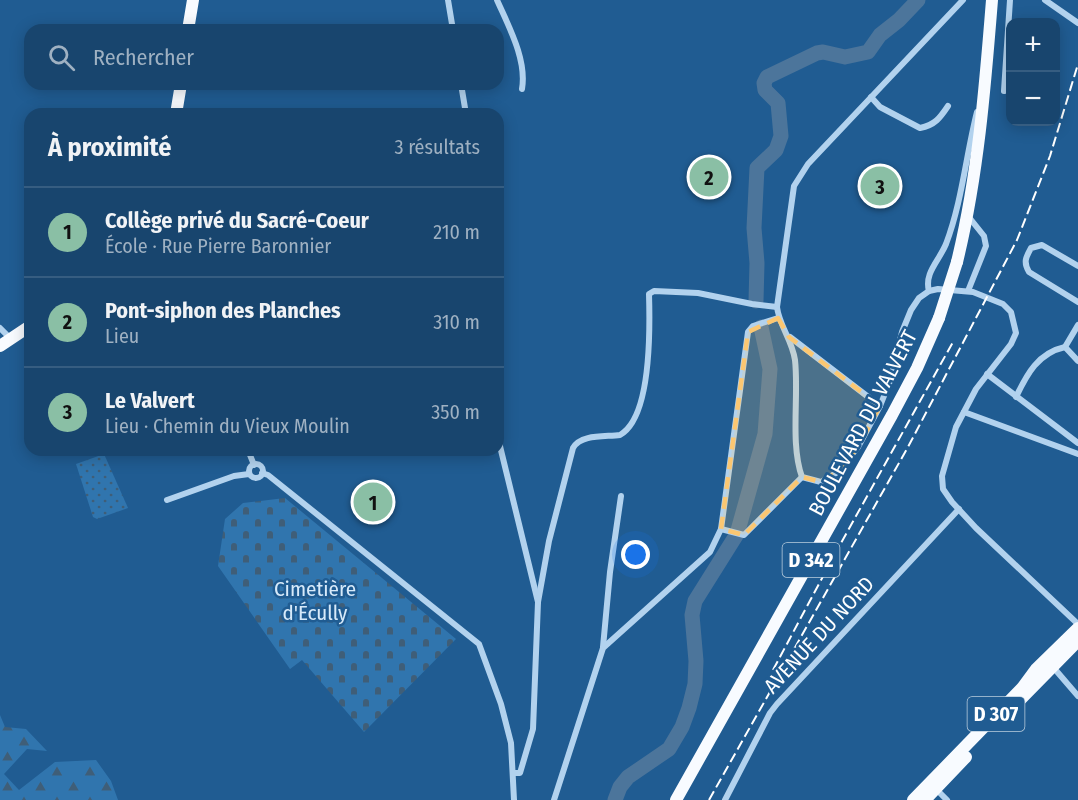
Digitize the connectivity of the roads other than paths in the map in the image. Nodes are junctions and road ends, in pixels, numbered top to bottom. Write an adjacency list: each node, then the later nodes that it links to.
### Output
1 (193, 0): 9 (main road)
2 (448, 0): 10 (street)
3 (497, 0): 12 (street)
4 (963, 0): 16 (street)
5 (992, 0): 11 (main road, BOULEVARD DU VALVERT / D 342)
6 (1010, 0): 15 (street)
7 (1045, 0): 8 (street)
8 (1078, 23)
9 (189, 24)
10 (452, 24)
11 (985, 83): 20 (main road, BOULEVARD DU VALVERT / D 342); 22 (street)
12 (522, 89)
13 (180, 90): 18 (main road)
14 (462, 90): 19 (street)
15 (1004, 91)
16 (871, 98): 17 (street); 25 (street)
17 (948, 106)
18 (177, 108)
19 (465, 108)
20 (969, 216): 23 (street); 61 (main road, BOULEVARD DU VALVERT / D 342, bridge)
21 (1078, 266): 24 (street)
22 (928, 291): 23 (street); 37 (street)
23 (968, 291): 35 (street)
24 (1078, 302)
25 (773, 307): 26 (street); 51 (street)
26 (774, 318): 30 (street); 50 (street)
27 (1078, 325): 33 (street)
28 (0, 328): 31 (street)
29 (24, 330): 31 (main road)
30 (789, 337): 37 (street); 46 (street)
31 (10, 338): 32 (main road)
32 (0, 346)
33 (1065, 347): 34 (street); 36 (street)
34 (1078, 361)
35 (987, 374): 36 (street); 38 (street)
36 (1016, 397): 39 (street)
37 (880, 406): 46 (street)
38 (964, 412): 40 (street); 49 (street)
39 (1078, 443)
40 (1078, 454)
41 (250, 456): 43 (street)
42 (502, 456): 51 (street)
43 (254, 465): 44 (street); 45 (street)
44 (262, 473): 45 (street); 57 (street)
45 (249, 474): 48 (street)
46 (802, 477): 50 (street)
47 (621, 496): 54 (street)
48 (167, 500)
49 (959, 509): 52 (street); 62 (street, AVENUE DU NORD)
50 (721, 529): 54 (street)
51 (538, 602): 57 (street)
52 (1077, 624): 55 (main road, D 307)
53 (1078, 641): 55 (main road, D 307)
54 (603, 648): 60 (street)
55 (1053, 666): 56 (street); 58 (main road, D 307)
56 (1078, 696)
57 (513, 773): 59 (street)
58 (939, 792): 63 (main road, D 307); 64 (main road, D 307)
59 (514, 800)
60 (554, 800)
61 (676, 800)
62 (725, 800)
63 (913, 800)
64 (925, 800)

